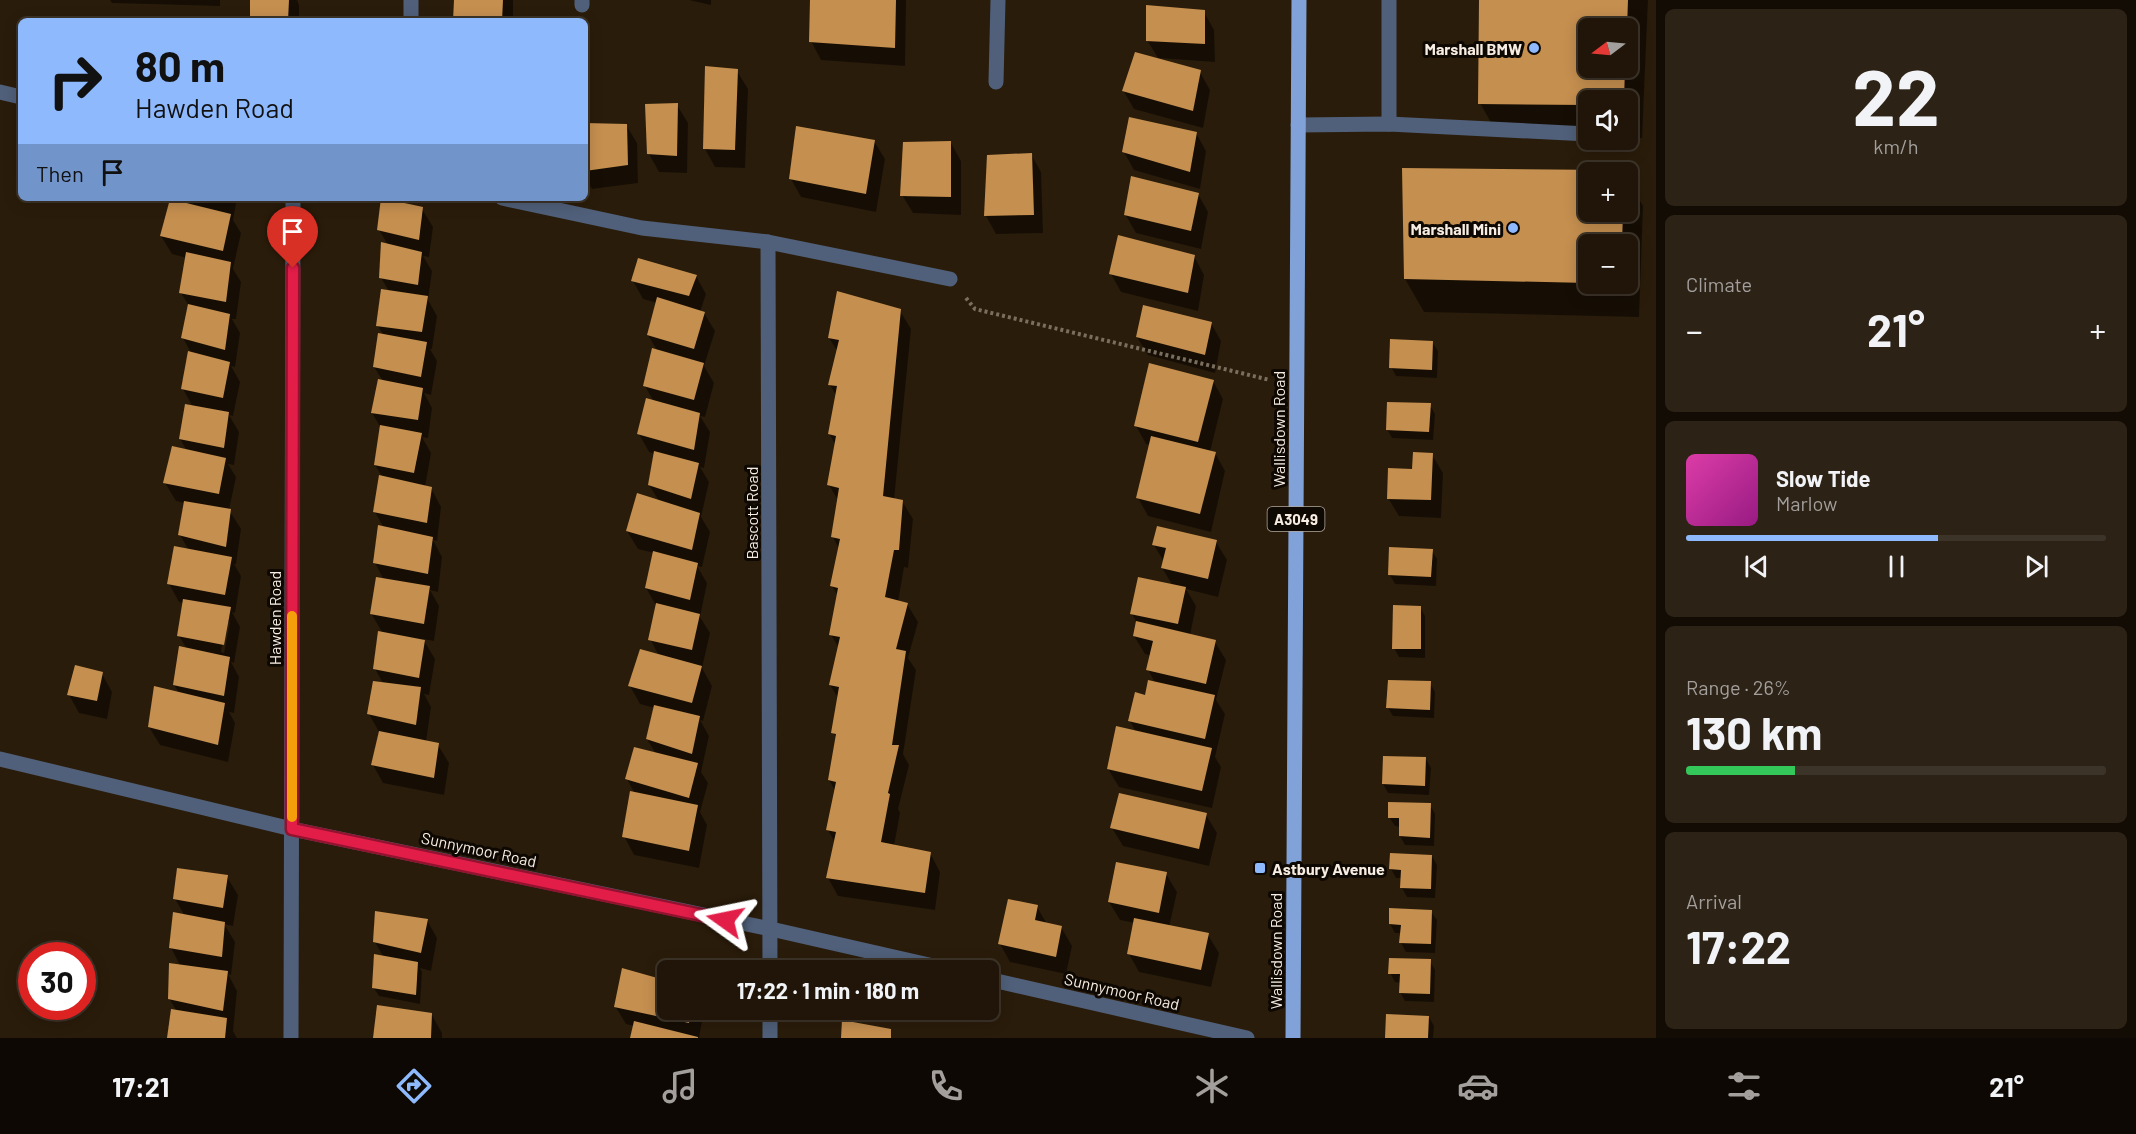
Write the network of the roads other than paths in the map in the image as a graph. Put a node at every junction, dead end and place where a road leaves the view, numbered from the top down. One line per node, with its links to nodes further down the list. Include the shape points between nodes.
1 (411, 0): 5 (street)
2 (998, 0): 6 (street)
3 (1299, 0): 10 (main road, Wallisdown Road / A3049)
4 (1389, 0): 9 (street)
5 (411, 18)
6 (996, 82)
7 (0, 92): 8 (street)
8 (18, 96)
9 (1389, 124): 10 (street); 11 (street)
10 (1298, 125): 26 (main road, Wallisdown Road / A3049)
11 (1578, 133)
12 (294, 201): 17 (street, Hawden Road)
13 (516, 201): 14 (street, via 642,228)
14 (768, 242): 15 (street); 18 (street, Bascott Road)
15 (950, 279)
16 (0, 759): 17 (street, Sunnymoor Road)
17 (292, 829): 18 (street, Sunnymoor Road); 23 (street, Hawden Road)
18 (771, 929): 19 (street, Bascott Road); 20 (street, Sunnymoor Road)
19 (770, 960)
20 (907, 960)
21 (999, 982): 25 (street, Sunnymoor Road)
22 (770, 1020): 24 (street)
23 (291, 1038)
24 (770, 1038)
25 (1247, 1038)
26 (1293, 1038)

